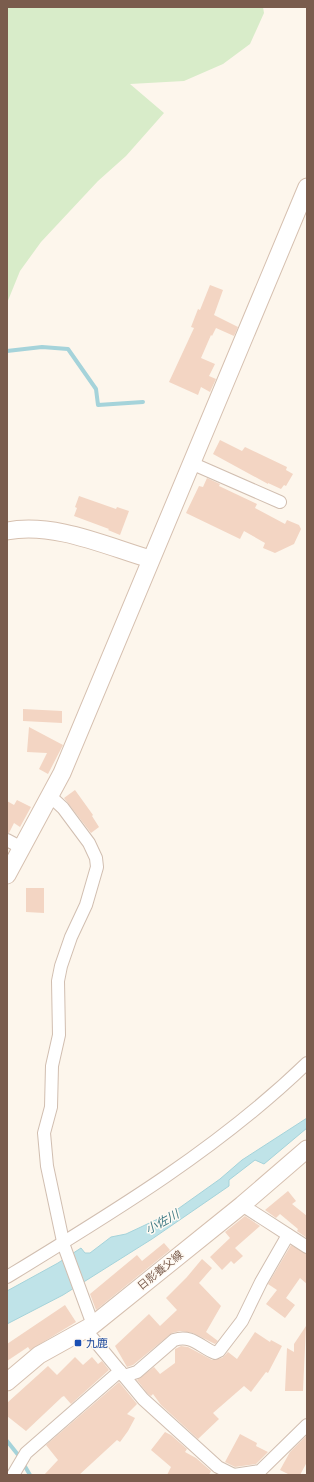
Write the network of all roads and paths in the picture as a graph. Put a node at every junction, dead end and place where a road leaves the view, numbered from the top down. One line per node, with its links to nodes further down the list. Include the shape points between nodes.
1 (307, 187): 2 (street)
2 (191, 463): 3 (street); 5 (street)
3 (280, 502)
4 (7, 531): 5 (street, via 29,530 69,534)
5 (150, 559): 6 (street, via 65,766)
6 (50, 796): 8 (street); 14 (street, via 63,808 89,843 97,867 86,905 70,937 58,981 58,1035 52,1066 51,1107 44,1133 47,1166)
7 (7, 840): 8 (street)
8 (22, 848): 9 (street)
9 (7, 876)
10 (307, 1063): 14 (street, via 231,1131)
11 (307, 1149): 12 (street, 日影養父線)
12 (242, 1205): 13 (street); 17 (street, 日影養父線)
13 (288, 1235): 15 (street); 18 (street, via 242,1321 219,1351 215,1353 194,1340 181,1338 174,1340 137,1372)
14 (64, 1244): 16 (street); 17 (street)
15 (307, 1247)
16 (7, 1277)
17 (89, 1327): 18 (street); 19 (street, 日影養父線, via 39,1355)
18 (122, 1374): 21 (street, via 26,1452); 22 (street, via 144,1399 213,1462 225,1472)
19 (7, 1382)
20 (307, 1424): 22 (street, via 260,1471)
21 (13, 1475)
22 (234, 1475)

